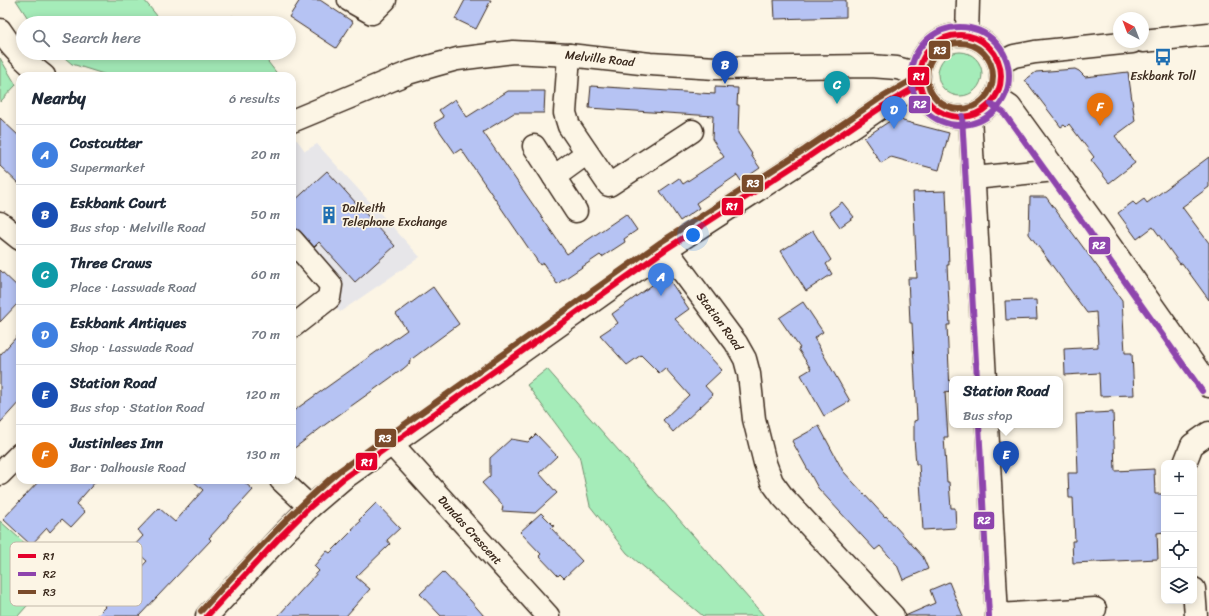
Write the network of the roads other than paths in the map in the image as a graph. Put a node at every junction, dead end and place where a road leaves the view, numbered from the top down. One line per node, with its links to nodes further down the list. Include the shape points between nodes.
1 (349, 0): 2 (main road, via 372,13)
2 (385, 0)
3 (968, 0): 6 (main road)
4 (0, 30): 9 (main road)
5 (1209, 34): 7 (main road)
6 (966, 35): 12 (main road, via 983,40 996,54); 14 (main road, via 955,35 933,45 926,54)
7 (1149, 40)
8 (1113, 44): 12 (main road, via 1036,52 1014,56)
9 (16, 51)
10 (569, 55): 14 (main road, Melville Road, via 716,68 871,66 897,68); 17 (main road, Melville Road, via 513,52 456,59 408,74); 20 (main road, via 565,113 569,126)
11 (25, 60): 13 (main road)
12 (1000, 63): 15 (main road, via 1001,80)
13 (39, 72)
14 (919, 80): 16 (main road, via 922,94 940,112 948,116); 28 (main road, via 808,157)
15 (995, 97): 16 (main road, via 979,113); 21 (main road, via 1010,107)
16 (970, 116): 23 (main road)
17 (296, 120)
18 (692, 131): 20 (main road, via 609,186)
19 (534, 146): 22 (main road)
20 (587, 153): 22 (main road)
21 (1055, 170): 23 (main road); 31 (main road)
22 (554, 177): 24 (main road)
23 (974, 178): 30 (main road)
24 (576, 211)
25 (0, 223): 26 (main road)
26 (16, 236)
27 (296, 245): 29 (main road, via 331,285 329,298)
28 (666, 249): 34 (main road); 45 (main road, Station Road, via 736,343 745,359 756,432 772,482)
29 (296, 324)
30 (984, 376)
31 (1209, 386)
32 (987, 428): 42 (main road)
33 (1209, 432): 36 (main road, via 1192,445)
34 (392, 443): 39 (main road); 44 (main road, Dundas Crescent)
35 (16, 458): 37 (main road)
36 (1186, 460)
37 (0, 474)
38 (286, 484): 39 (main road)
39 (310, 507): 43 (main road)
40 (1195, 604): 46 (main road)
41 (1095, 609): 42 (main road)
42 (997, 615)
43 (207, 616)
44 (548, 616)
45 (893, 616)
46 (1196, 616)

